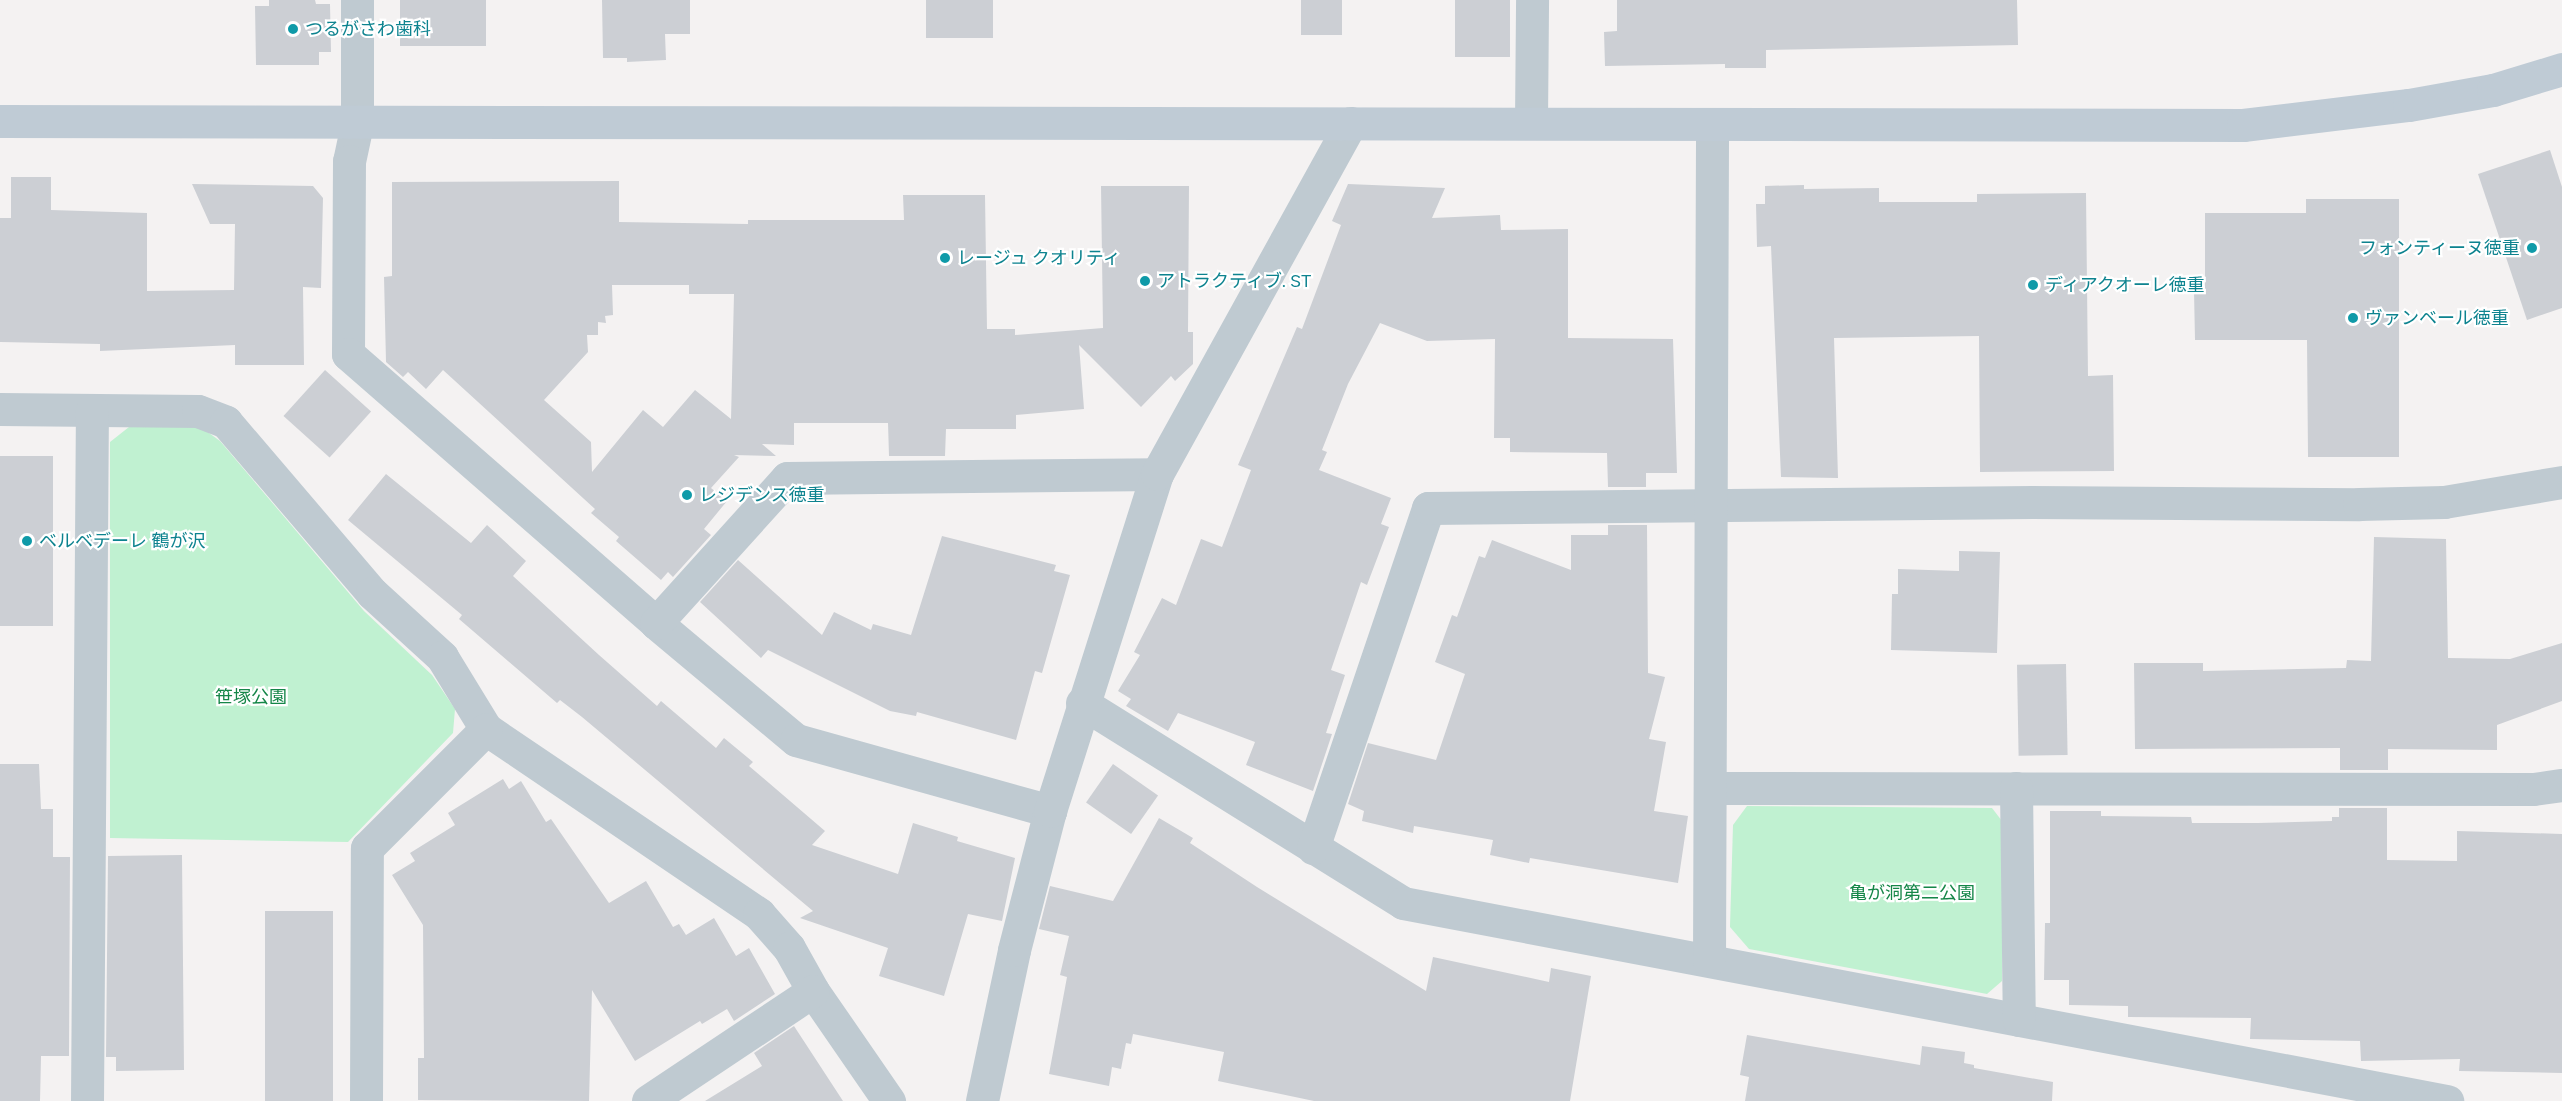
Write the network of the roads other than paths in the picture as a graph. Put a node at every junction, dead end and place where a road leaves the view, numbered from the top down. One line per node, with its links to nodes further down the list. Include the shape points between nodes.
1 (357, 0): 7 (street)
2 (1532, 0): 5 (street)
3 (2562, 69): 8 (street, via 2493,90 2409,105 2243,125)
4 (0, 122): 7 (street)
5 (1531, 122): 6 (street); 8 (street)
6 (1351, 123): 7 (street); 11 (street)
7 (357, 124): 14 (street, via 349,161 348,354)
8 (1712, 126): 13 (street)
9 (0, 409): 10 (street)
10 (92, 410): 16 (street, via 198,411 226,422 372,593 442,657); 26 (street)
11 (1157, 474): 14 (street, via 788,478); 15 (street)
12 (2562, 482): 13 (street, via 2444,502)
13 (1709, 504): 18 (street); 21 (street, via 1428,508)
14 (656, 623): 20 (street, via 796,741)
15 (1082, 703): 20 (street); 21 (street)
16 (486, 729): 23 (street, via 759,914 789,948); 27 (street, via 368,848)
17 (2562, 785): 19 (street, via 2533,789)
18 (1712, 788): 19 (street); 22 (street)
19 (2016, 788): 24 (street)
20 (1050, 810): 25 (street, via 1014,950)
21 (1313, 848): 22 (street, via 1403,903 1617,946)
22 (1709, 960): 24 (street)
23 (813, 991): 28 (street); 29 (street)
24 (2019, 1020): 30 (street)
25 (990, 1099)
26 (87, 1101)
27 (366, 1101)
28 (648, 1101)
29 (889, 1101)
30 (2447, 1101)

